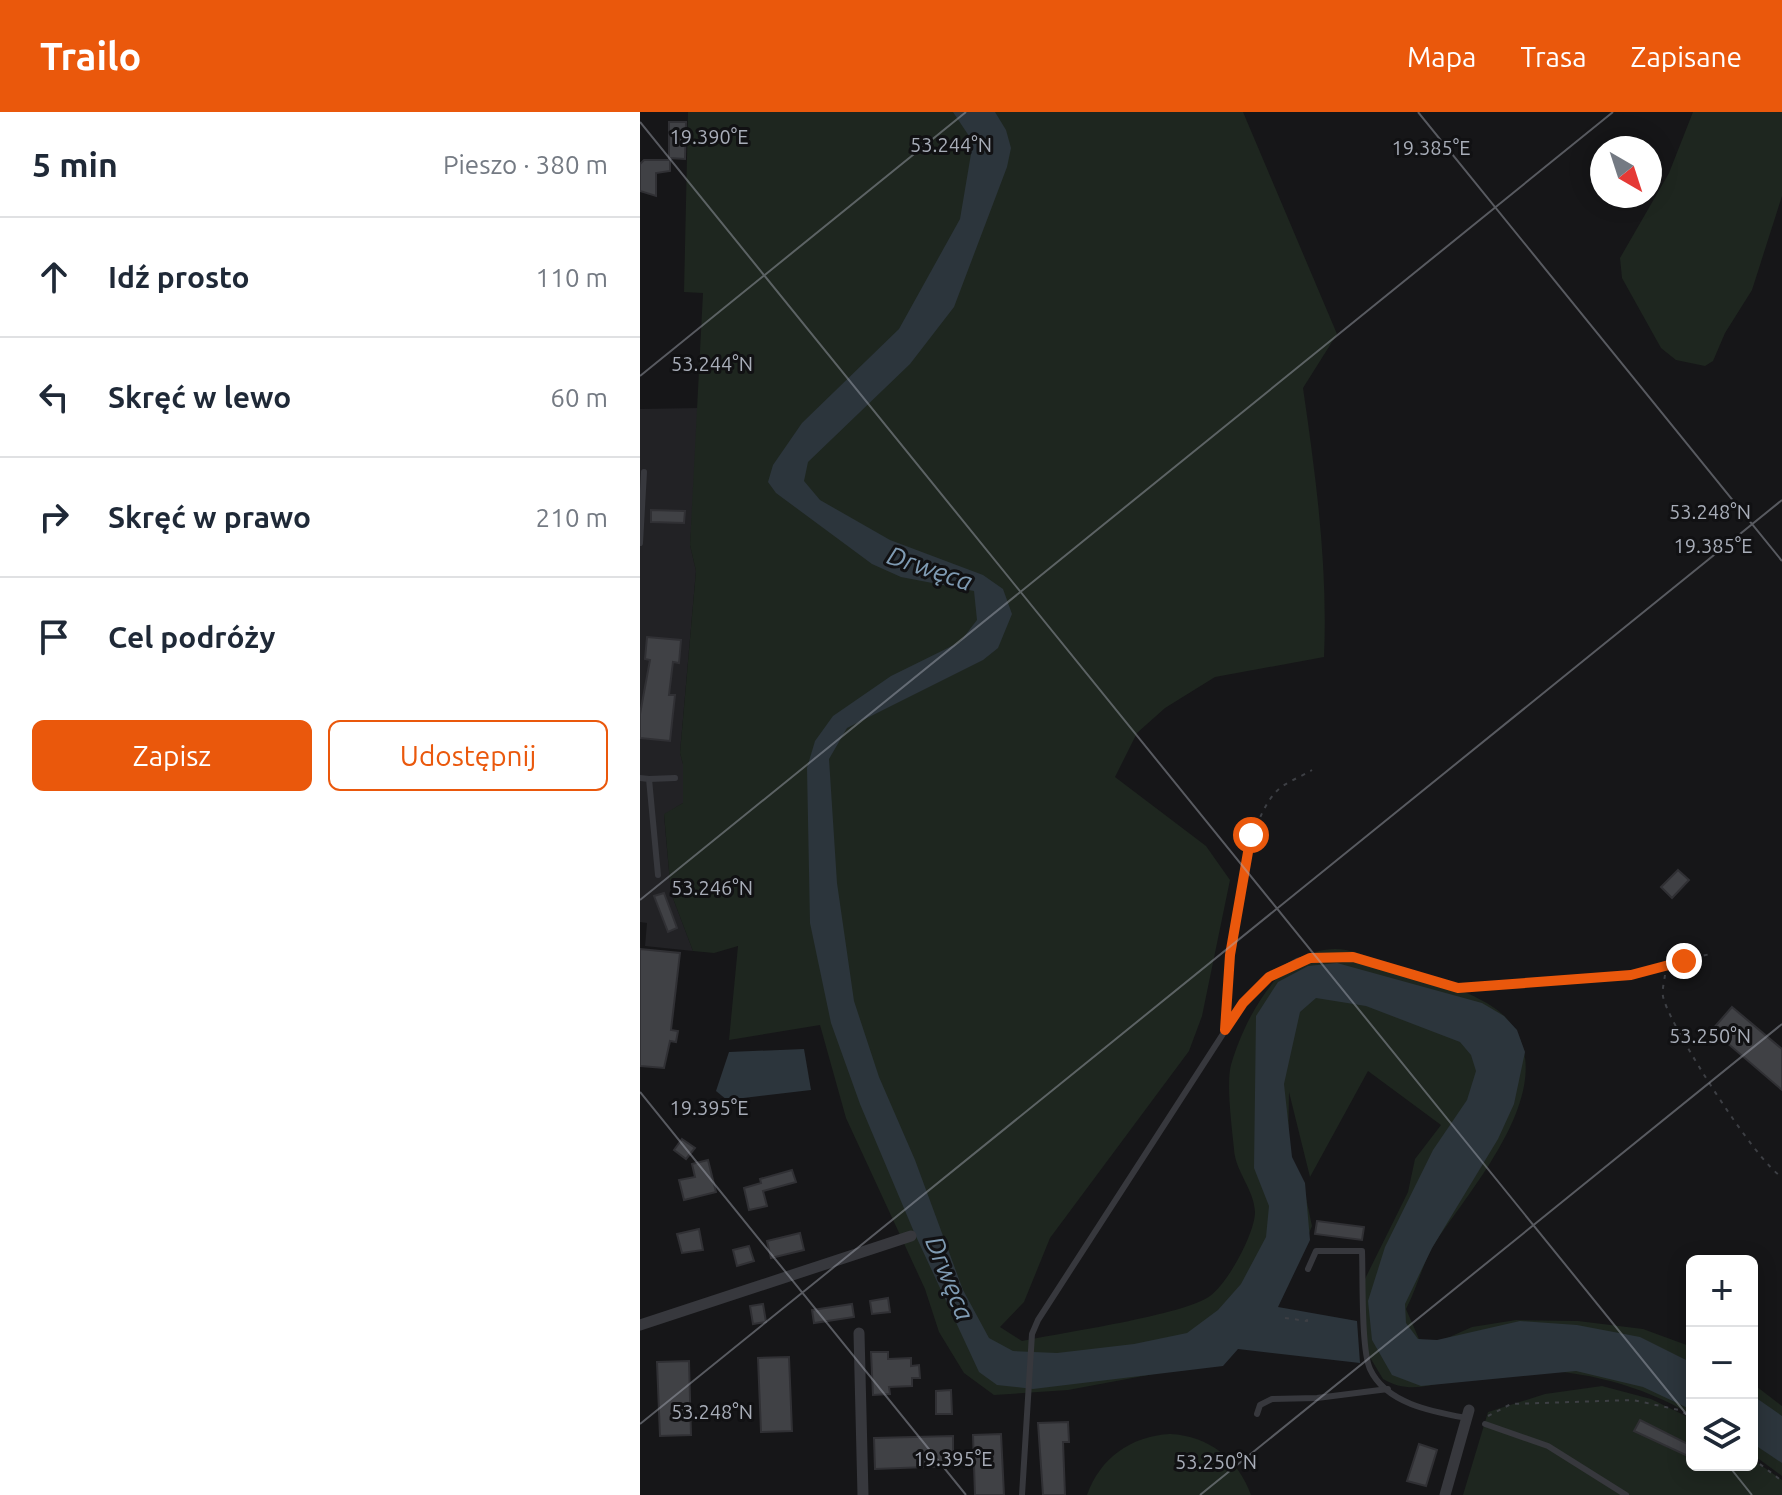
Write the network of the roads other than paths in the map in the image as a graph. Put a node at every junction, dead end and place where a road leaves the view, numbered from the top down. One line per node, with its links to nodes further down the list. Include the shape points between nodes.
1 (644, 472): 2 (lane)
2 (640, 543): 3 (lane)
3 (640, 550)
4 (640, 778): 6 (lane)
5 (675, 778): 6 (lane)
6 (649, 779): 7 (lane)
7 (658, 875)
8 (1684, 961): 18 (lane, via 1631,975 1458,988 1353,957 1310,958 1269,977 1225,1030 1078,1254 1032,1334)
9 (911, 1236): 11 (street)
10 (1308, 1269): 13 (lane, via 1316,1251 1362,1251 1370,1369)
11 (640, 1325)
12 (859, 1333): 17 (street)
13 (1388, 1389): 14 (lane, via 1272,1399 1260,1405); 15 (lane, via 1406,1403)
14 (1257, 1414)
15 (1468, 1414): 19 (street)
16 (1485, 1421): 20 (lane, via 1548,1446)
17 (863, 1495)
18 (1022, 1495)
19 (1445, 1495)
20 (1626, 1495)

